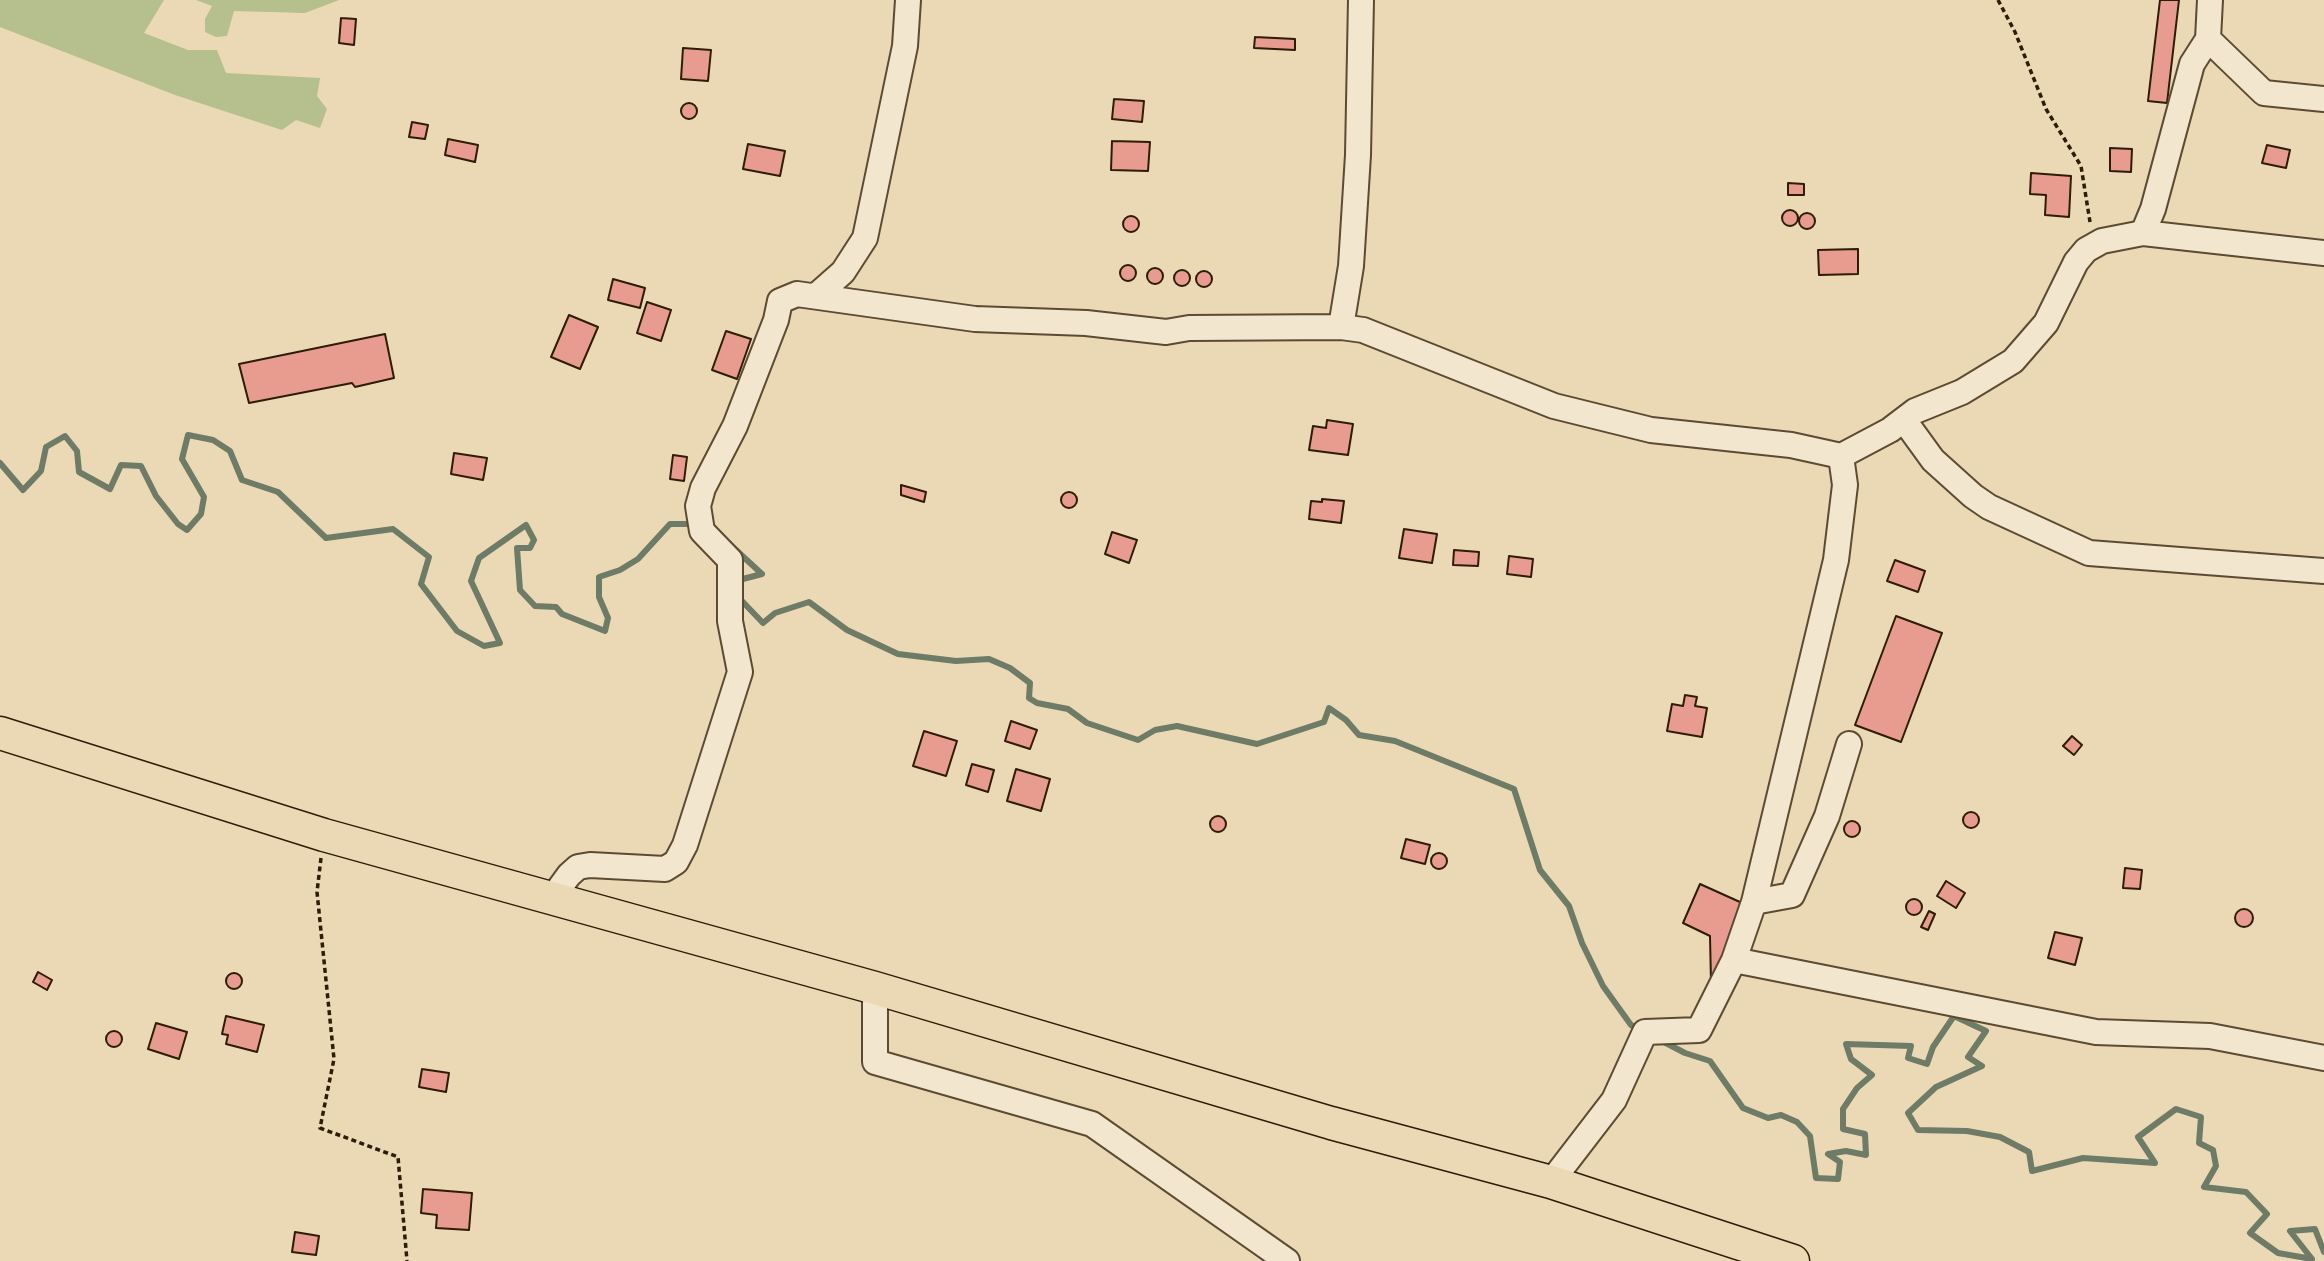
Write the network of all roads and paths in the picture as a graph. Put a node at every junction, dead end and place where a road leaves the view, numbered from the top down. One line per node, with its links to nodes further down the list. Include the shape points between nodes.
1 (908, 0): 10 (street, via 905,47 865,238 843,272)
2 (1361, 0): 11 (street, via 1358,155 1351,266)
3 (1998, 0): 8 (path, via 2046,109 2081,166)
4 (2210, 0): 5 (street)
5 (2208, 39): 6 (street, via 2263,93); 7 (street, via 2192,64)
6 (2324, 99)
7 (2143, 233): 8 (street); 9 (street)
8 (2093, 246): 12 (street, via 2076,262 2046,323 2013,361)
9 (2324, 253)
10 (817, 295): 11 (street, via 975,318 1166,332); 18 (street, via 797,294 780,301 735,426 698,506 702,531 730,560 730,621 740,672 685,845 676,862 665,869 578,867)
11 (1341, 327): 13 (street, via 1363,330 1554,406 1651,430 1791,445)
12 (1904, 420): 13 (street); 14 (street, via 1933,460 1973,496 2089,553)
13 (1841, 456): 19 (street, via 1845,485 1836,561)
14 (2324, 571)
15 (0, 733): 17 (main road)
16 (1849, 744): 19 (street, via 1827,816 1792,895)
17 (324, 835): 18 (main road); 24 (path, via 317,892 334,1059 320,1128 398,1157)
18 (553, 897): 21 (main road)
19 (1754, 902): 20 (street)
20 (1734, 960): 22 (street, via 2096,1032 2210,1036); 23 (street, via 1699,1030 1645,1032 1614,1100)
21 (875, 988): 23 (main road, via 1331,1123); 25 (street, via 875,1062 1092,1124)
22 (2324, 1058)
23 (1551, 1182): 26 (main road)
24 (407, 1261)
25 (1287, 1261)
26 (1793, 1261)

